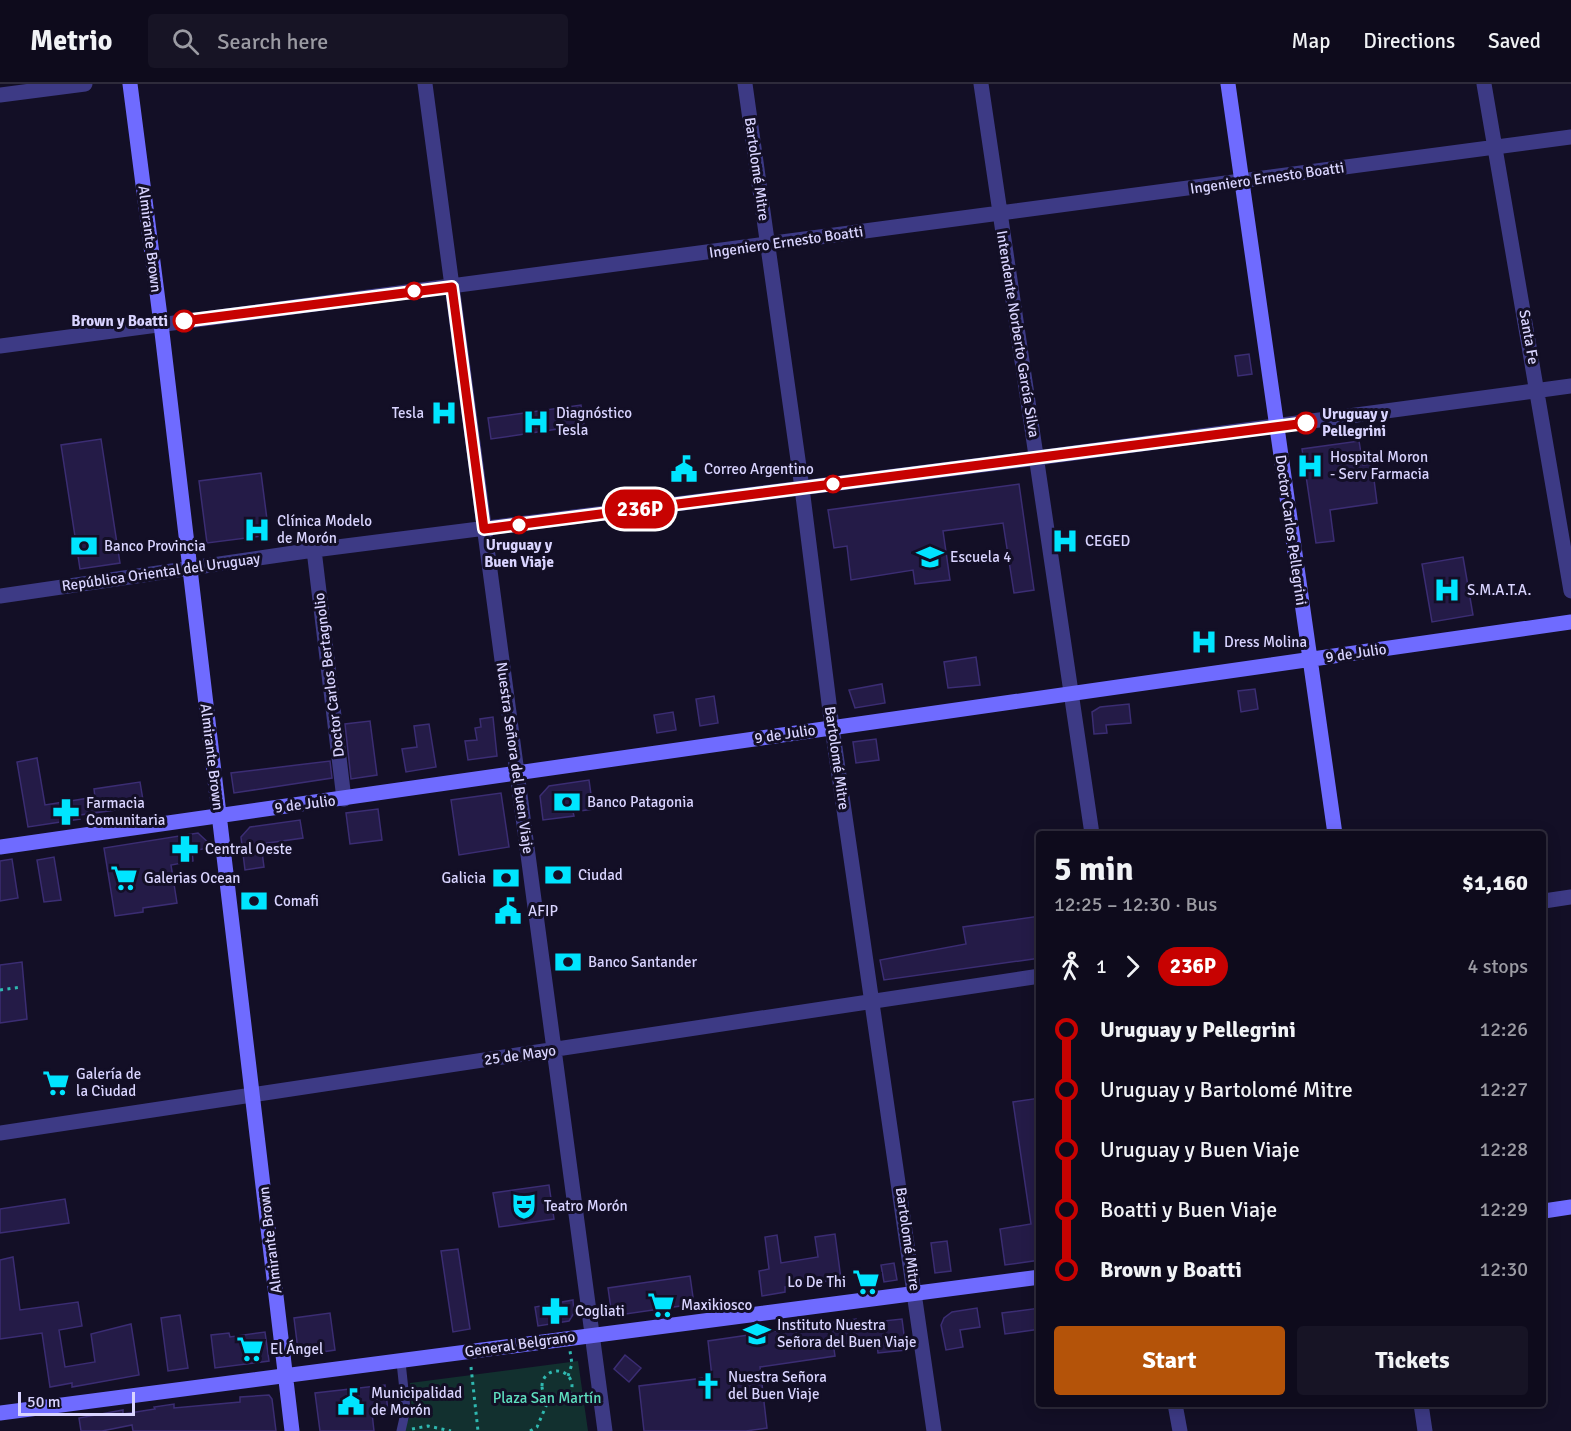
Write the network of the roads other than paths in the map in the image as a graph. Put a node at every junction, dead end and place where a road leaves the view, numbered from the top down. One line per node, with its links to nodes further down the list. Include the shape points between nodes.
1 (85, 84): 8 (street)
2 (130, 84): 15 (street, Almirante Brown)
3 (425, 84): 14 (street, Nuestra Señora del Buen Viaje)
4 (746, 84): 13 (street, Bartolomé Mitre)
5 (981, 84): 12 (street, Intendente Norberto García Silva)
6 (1228, 84): 11 (street, Doctor Carlos Pellegrini)
7 (1484, 84): 10 (street, Santa Fe)
8 (0, 95)
9 (1571, 137): 10 (street, Ingeniero Ernesto Boatti)
10 (1495, 148): 11 (street, Ingeniero Ernesto Boatti); 18 (street, Santa Fe)
11 (1242, 181): 12 (street, Ingeniero Ernesto Boatti); 19 (street, Doctor Carlos Pellegrini)
12 (1000, 214): 13 (street, Ingeniero Ernesto Boatti); 20 (street, Intendente Norberto García Silva)
13 (767, 245): 14 (street, Ingeniero Ernesto Boatti); 21 (street, Bartolomé Mitre)
14 (452, 287): 15 (street, Ingeniero Ernesto Boatti); 22 (street, Nuestra Señora del Buen Viaje)
15 (161, 324): 16 (street, Ingeniero Ernesto Boatti); 24 (street, Almirante Brown)
16 (0, 346)
17 (1571, 386): 18 (street, República Oriental del Uruguay)
18 (1538, 391): 19 (street, República Oriental del Uruguay); 25 (street, Santa Fe)
19 (1277, 427): 20 (street, República Oriental del Uruguay); 28 (street, Doctor Carlos Pellegrini)
20 (1037, 458): 21 (street, República Oriental del Uruguay); 29 (street, Intendente Norberto García Silva)
21 (802, 488): 22 (street, República Oriental del Uruguay); 30 (street, Bartolomé Mitre)
22 (484, 529): 23 (street, República Oriental del Uruguay); 31 (street, Nuestra Señora del Buen Viaje)
23 (314, 550): 24 (street, República Oriental del Uruguay); 32 (street, Doctor Carlos Bertagnolio)
24 (189, 568): 26 (street, República Oriental del Uruguay); 33 (street, Almirante Brown)
25 (1571, 591)
26 (0, 596)
27 (1571, 622): 28 (street, 9 de Julio)
28 (1310, 660): 29 (street, 9 de Julio); 35 (street, Doctor Carlos Pellegrini)
29 (1071, 692): 30 (street, 9 de Julio); 34 (street, Intendente Norberto García Silva)
30 (832, 727): 31 (street, 9 de Julio); 40 (street, Bartolomé Mitre)
31 (517, 774): 32 (street, 9 de Julio); 41 (street, Nuestra Señora del Buen Viaje)
32 (344, 799): 33 (street, 9 de Julio)
33 (220, 815): 36 (street, 9 de Julio); 42 (street, Almirante Brown)
34 (1092, 831)
35 (1335, 831)
36 (0, 847)
37 (1571, 897): 38 (street)
38 (1546, 901)
39 (1036, 977): 40 (street, 25 de Mayo)
40 (872, 1000): 41 (street, 25 de Mayo); 47 (street, Bartolomé Mitre)
41 (553, 1050): 42 (street, 25 de Mayo); 48 (street, Nuestra Señora del Buen Viaje)
42 (252, 1094): 43 (street, 25 de Mayo); 50 (street, Almirante Brown)
43 (0, 1133)
44 (1571, 1208): 45 (street)
45 (1546, 1211)
46 (1036, 1278): 47 (street, General Belgrano)
47 (916, 1293): 48 (street, General Belgrano); 57 (street, Bartolomé Mitre)
48 (592, 1334): 49 (street, General Belgrano); 56 (street, Nuestra Señora del Buen Viaje)
49 (401, 1362): 50 (street, General Belgrano); 55 (lane, via 406,1409)
50 (286, 1377): 53 (street, General Belgrano); 54 (street, Almirante Brown)
51 (1176, 1407): 58 (street)
52 (1421, 1407): 59 (street)
53 (0, 1413)
54 (292, 1431)
55 (401, 1431)
56 (605, 1431)
57 (934, 1431)
58 (1180, 1431)
59 (1425, 1431)

